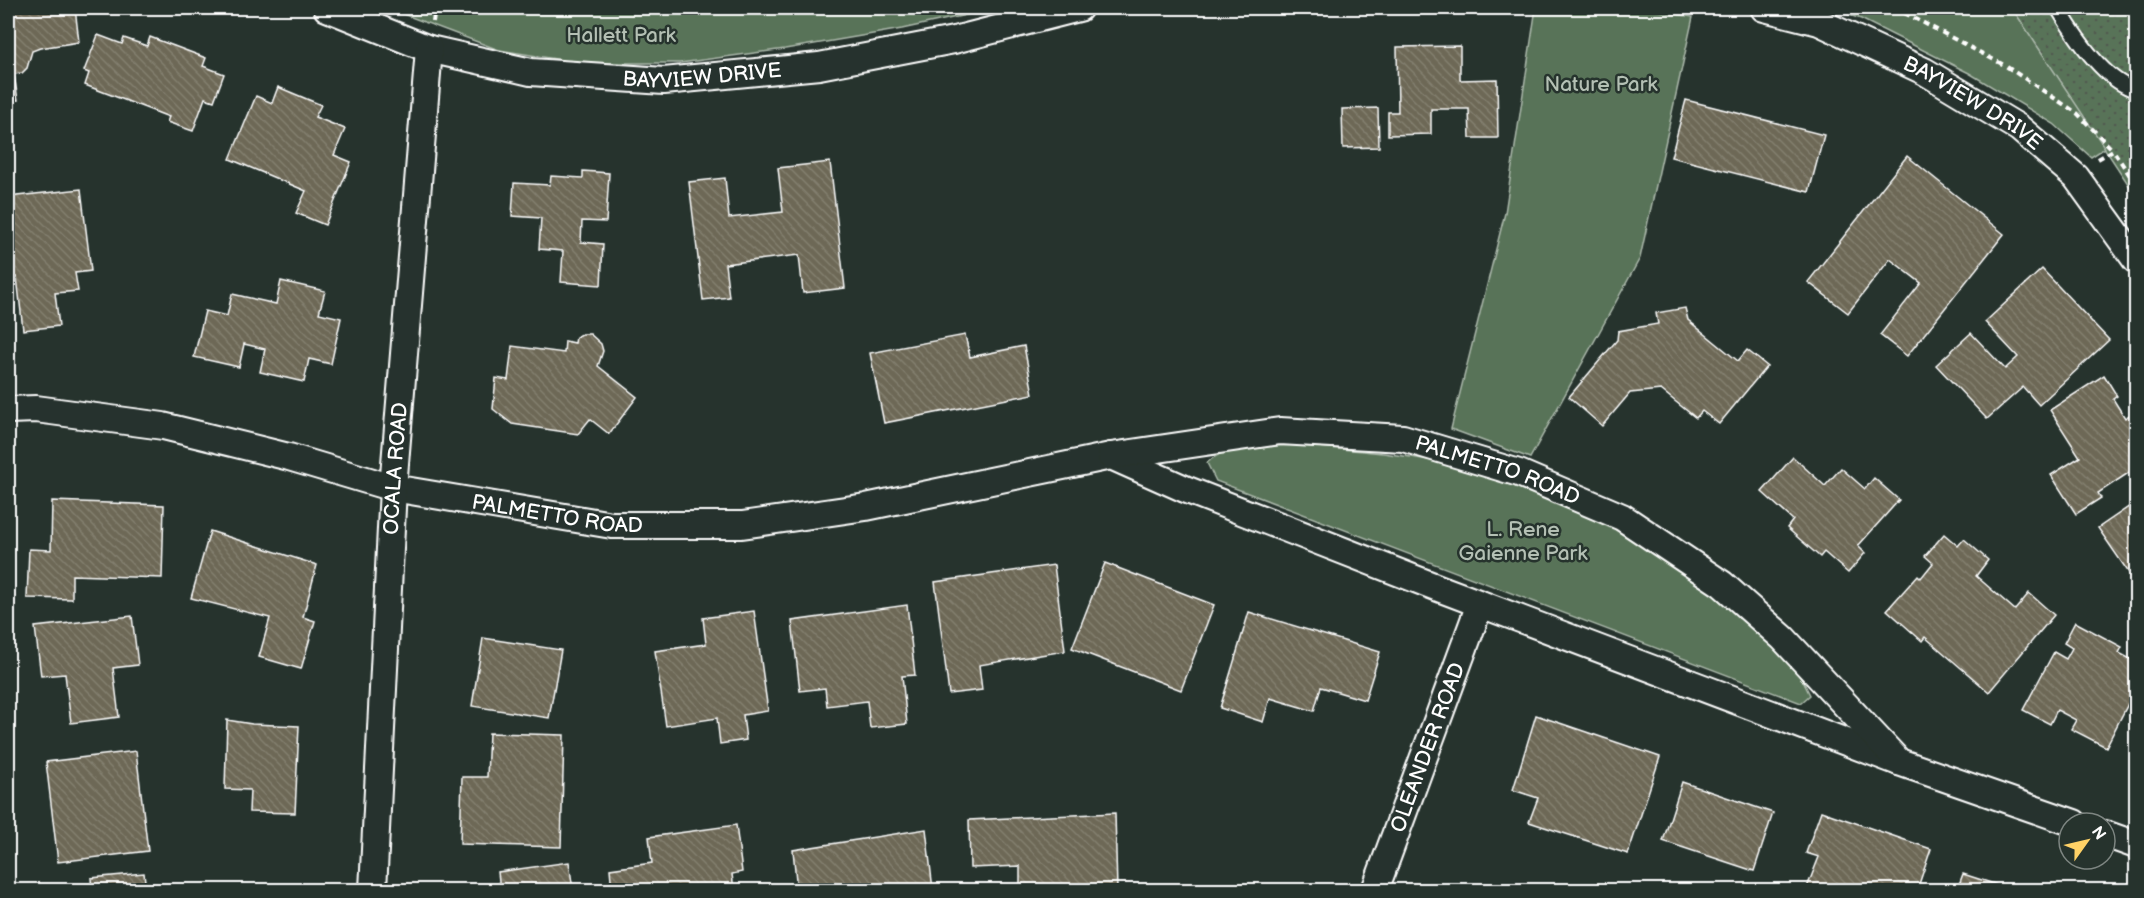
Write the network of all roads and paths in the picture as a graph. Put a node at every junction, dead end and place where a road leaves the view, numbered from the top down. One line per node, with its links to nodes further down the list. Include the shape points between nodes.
1 (327, 8): 6 (street, BAYVIEW DRIVE)
2 (1079, 8): 6 (street, BAYVIEW DRIVE, via 954,40 819,66 664,81 531,72)
3 (1764, 8): 9 (street, BAYVIEW DRIVE, via 1819,22 1924,71 2019,128)
4 (1895, 8): 8 (path, via 2004,65 2077,113)
5 (2058, 8): 7 (lane, via 2074,35 2111,76)
6 (429, 49): 14 (street, OCALA ROAD)
7 (2136, 90)
8 (2113, 150): 9 (path); 10 (path)
9 (2076, 177): 11 (street, BAYVIEW DRIVE)
10 (2136, 185)
11 (2136, 260)
12 (8, 410): 14 (street, PALMETTO ROAD, via 36,409 163,426)
13 (1111, 456): 14 (street, PALMETTO ROAD, via 866,507 742,525 612,525); 15 (street, PALMETTO ROAD); 16 (street, PALMETTO ROAD, via 1280,431 1403,438 1519,473 1622,517 1722,584 1783,638)
14 (393, 488): 20 (street, OCALA ROAD)
15 (1480, 604): 16 (street, PALMETTO ROAD); 21 (street, OLEANDER ROAD)
16 (1899, 762): 17 (street, PALMETTO ROAD)
17 (2057, 817)
18 (2117, 838): 19 (street)
19 (2136, 845)
20 (373, 891)
21 (1375, 891)

